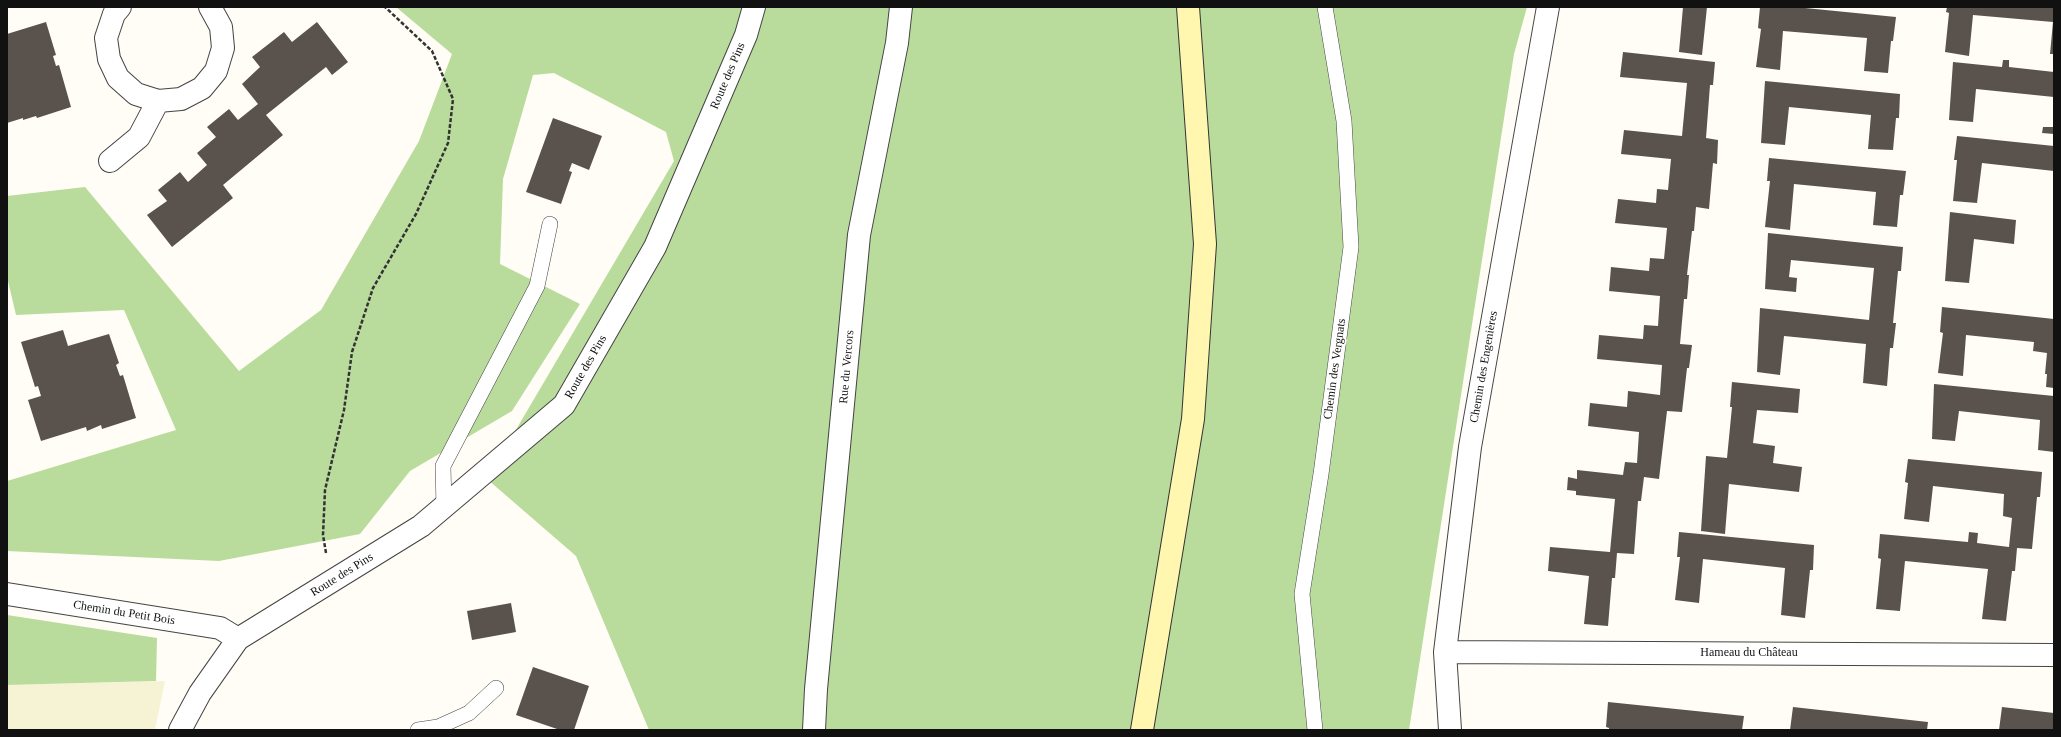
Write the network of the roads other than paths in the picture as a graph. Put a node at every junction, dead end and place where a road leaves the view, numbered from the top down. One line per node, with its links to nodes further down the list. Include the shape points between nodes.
1 (120, 7): 8 (street, via 114,14 106,38 109,59 118,78 136,94)
2 (210, 7): 8 (street, via 221,27 223,48 216,71 202,88 181,99)
3 (754, 7): 11 (street, Route des Pins, via 746,35 655,247 564,405)
4 (901, 7): 19 (street, Rue du Vercors, via 898,43 859,235)
5 (1188, 7): 20 (main road, via 1205,244 1193,419)
6 (1325, 7): 21 (lane, Chemin des Vergnats, via 1344,121 1351,247 1321,474 1302,594)
7 (1548, 7): 14 (street, Chemin des Engenières, via 1470,447)
8 (158, 101): 9 (street, via 139,137)
9 (110, 161)
10 (550, 224): 11 (lane, via 537,286 443,466)
11 (444, 507): 13 (street, Route des Pins, via 421,526)
12 (7, 594): 13 (street, Chemin du Petit Bois, via 220,628)
13 (238, 639): 17 (street, via 200,693)
14 (1445, 652): 15 (street, Hameau du Château); 22 (street, Chemin des Engenières)
15 (2054, 655)
16 (496, 688): 18 (lane, via 469,713 438,727)
17 (180, 730)
18 (418, 730)
19 (814, 730)
20 (1142, 730)
21 (1315, 730)
22 (1450, 730)

